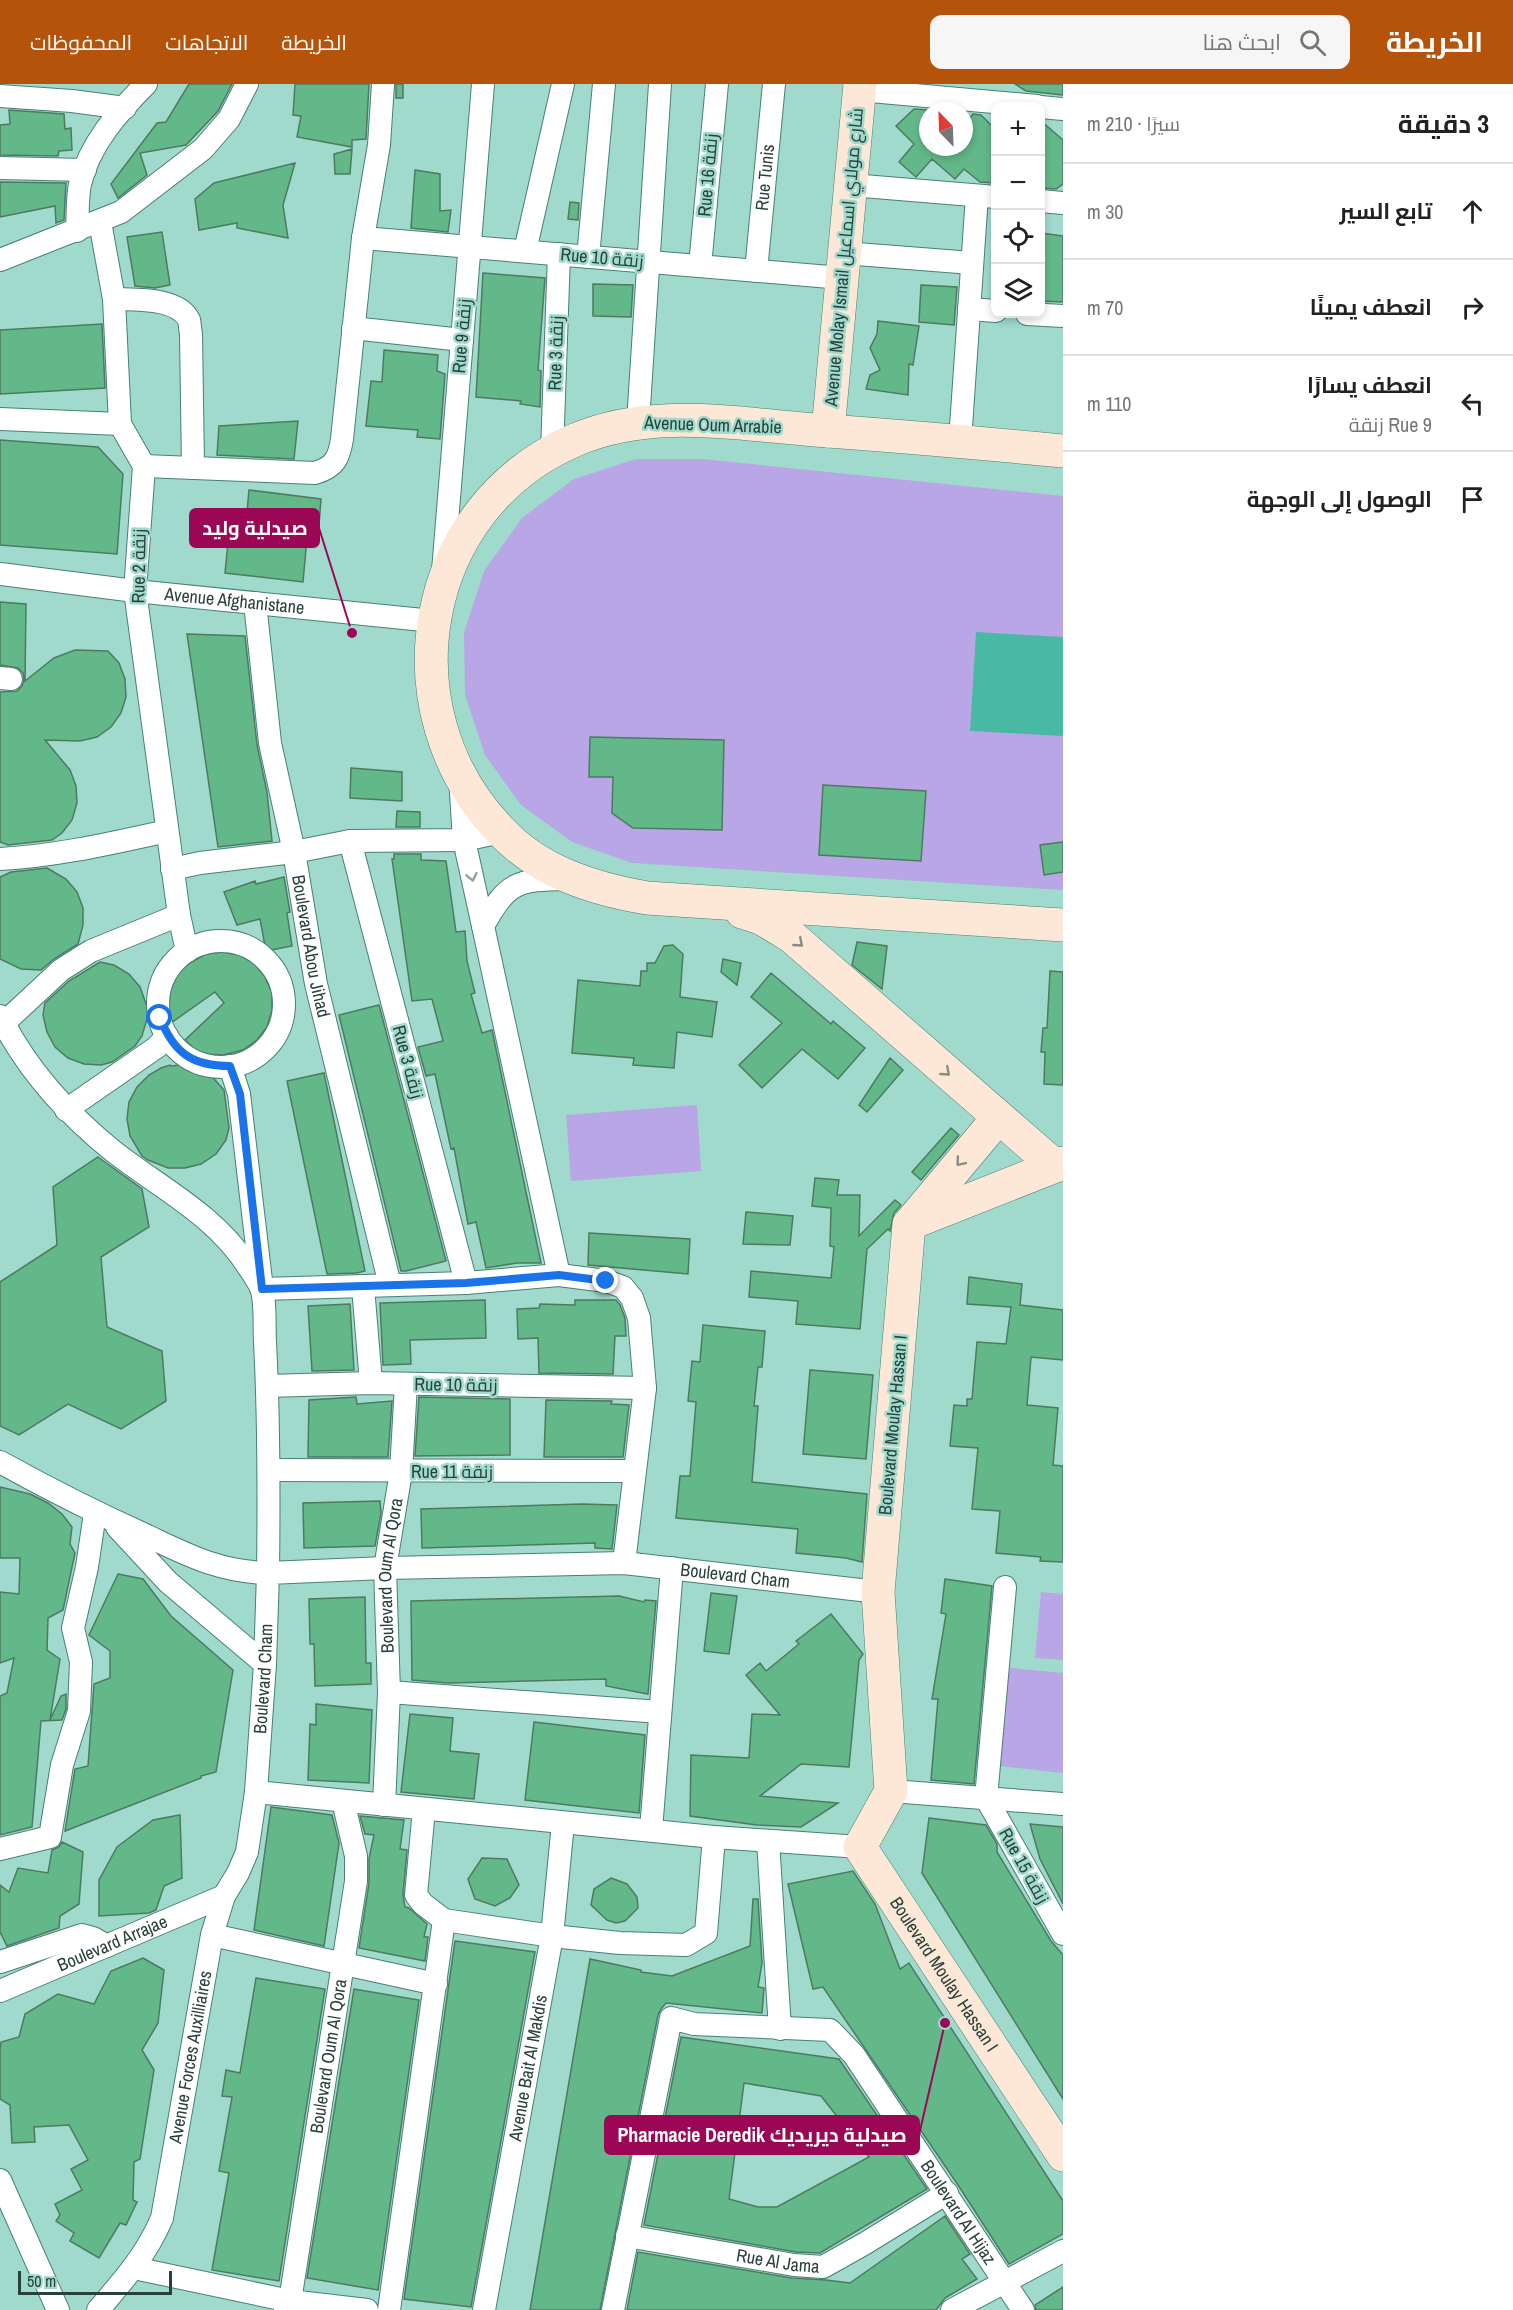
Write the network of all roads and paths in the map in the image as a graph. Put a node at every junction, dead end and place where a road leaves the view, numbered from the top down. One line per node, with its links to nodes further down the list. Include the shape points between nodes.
1 (146, 84): 13 (street)
2 (247, 84): 22 (street, via 229,119 203,149 121,212)
3 (382, 84): 24 (street, via 379,145)
4 (483, 84): 25 (street, Rue 9 زنقة)
5 (563, 84): 26 (street)
6 (604, 84): 28 (street)
7 (660, 84): 30 (street)
8 (717, 84): 33 (street, Rue 16 زنقة)
9 (774, 84): 34 (street, Rue Tunis)
10 (859, 87): 12 (street); 18 (street, Avenue Molay Ismail شارع مولاي اسماعيل)
11 (0, 96): 13 (street)
12 (994, 102)
13 (125, 108): 17 (street, via 107,128)
14 (1045, 108): 15 (street)
15 (1063, 109)
16 (0, 168): 17 (street)
17 (85, 170): 23 (street, via 80,184)
18 (851, 184): 19 (street); 32 (street, Avenue Molay Ismail شارع مولاي اسماعيل)
19 (986, 196): 31 (street)
20 (1045, 201): 21 (street)
21 (1063, 203)
22 (100, 222): 23 (street); 35 (street)
23 (77, 231): 29 (street)
24 (363, 238): 25 (street, Rue 10 زنقة); 40 (street)
25 (470, 245): 26 (street, Rue 10 زنقة); 41 (street, Rue 9 زنقة)
26 (525, 251): 27 (street, Rue 10 زنقة)
27 (559, 254): 28 (street, Rue 10 زنقة); 48 (street, Rue 3 زنقة)
28 (588, 257): 30 (street, Rue 10 زنقة)
29 (0, 260)
30 (648, 262): 33 (street, Rue 10 زنقة); 43 (street)
31 (972, 263): 32 (street, Rue 10 زنقة); 36 (street)
32 (843, 265): 34 (street, Rue 10 زنقة); 45 (street, Avenue Molay Ismail شارع مولاي اسماعيل)
33 (700, 266): 34 (street, Rue 10 زنقة)
34 (756, 271)
35 (114, 298): 44 (street); 50 (street, via 162,301 178,308 188,319)
36 (969, 309): 37 (street); 46 (street)
37 (991, 311)
38 (1045, 315): 39 (street)
39 (1063, 316)
40 (353, 328): 41 (street); 50 (street, via 336,463 315,473)
41 (462, 340): 52 (street, Rue 9 زنقة)
42 (0, 419): 44 (street)
43 (638, 422): 45 (street, Avenue Oum Arrabie, via 694,421); 48 (street, Avenue Oum Arrabie, via 575,440)
44 (120, 424): 49 (street)
45 (828, 431): 46 (street, Avenue Oum Arrabie)
46 (960, 441): 47 (street, Avenue Oum Arrabie)
47 (1063, 451)
48 (552, 452): 52 (street, Avenue Oum Arrabie, via 507,485 479,515 457,550)
49 (144, 466): 50 (street); 53 (street, Rue 2 زنقة)
50 (193, 468)
51 (0, 574): 53 (street, Avenue Afghanistane)
52 (441, 588): 55 (street, Avenue Oum Arrabie)
53 (135, 591): 54 (street, Avenue Afghanistane); 57 (street, Rue 2 زنقة)
54 (255, 603): 55 (street, Avenue Afghanistane); 61 (street, Boulevard Abou Jihad, via 270,743)
55 (433, 624): 56 (street, Avenue Oum Arrabie, via 430,667 434,705 444,742)
56 (460, 777): 58 (street, Avenue Oum Arrabie); 59 (street)
57 (167, 831): 62 (street, via 76,851); 63 (street, Rue 2 زنقة)
58 (501, 832): 59 (street); 64 (street, Avenue Oum Arrabie, via 538,861)
59 (464, 840): 60 (street); 68 (street, one-way to 68)
60 (350, 841): 61 (street); 80 (street, Rue 3 زنقة)
61 (294, 852): 63 (street); 70 (street, Boulevard Abou Jihad)
62 (0, 859)
63 (172, 869): 66 (street, Rue 2 زنقة)
64 (572, 879): 65 (street, Avenue Oum Arrabie, via 609,892); 68 (street, via 535,880 514,886 497,900)
65 (708, 903): 67 (street); 76 (street, one-way to 76, via 761,918 791,936)
66 (178, 915): 69 (street, Rue 2 زنقة); 72 (street, via 92,951 61,970)
67 (1063, 925)
68 (483, 926): 79 (street)
69 (187, 951): 71 (street, via 212,942 238,943 255,950 268,961); 73 (street, via 163,980 158,999)
70 (316, 984): 71 (street); 81 (street, Boulevard Abou Jihad)
71 (284, 993): 74 (street, via 284,1013 278,1032 266,1049)
72 (2, 1020): 75 (street, via 43,1085)
73 (167, 1036): 74 (street, via 194,1061); 75 (street, via 158,1047)
74 (230, 1066): 83 (street, via 240,1094)
75 (66, 1110): 83 (street, via 113,1151 218,1230 243,1258)
76 (998, 1118): 77 (street); 78 (street, one-way to 78)
77 (1059, 1165): 78 (street)
78 (909, 1224): 98 (street, Boulevard Moulay Hassan I)
79 (559, 1275): 80 (street); 87 (street, via 606,1281 622,1287 632,1298 639,1318)
80 (466, 1283): 81 (street)
81 (390, 1285): 82 (street)
82 (363, 1287): 83 (street); 84 (street)
83 (262, 1289): 86 (street)
84 (371, 1383): 85 (street, Rue 10 زنقة); 86 (street, Rue 10 زنقة)
85 (406, 1384): 87 (street, Rue 10 زنقة); 91 (street, Boulevard Oum Al Qora)
86 (267, 1386): 89 (street)
87 (645, 1388): 90 (street)
88 (0, 1462): 92 (street)
89 (269, 1470): 91 (street, Rue 11 زنقة); 96 (street)
90 (634, 1471): 91 (street, Rue 11 زنقة); 93 (street)
91 (401, 1472): 94 (street, Boulevard Oum Al Qora)
92 (102, 1516): 96 (street, via 205,1563 242,1573); 99 (street, via 168,1582); 114 (street, via 73,1628 81,1662 79,1711 62,1765 50,1837)
93 (624, 1563): 94 (street, Boulevard Cham); 95 (street, Boulevard Cham)
94 (385, 1568): 96 (street, Boulevard Cham); 100 (street, Boulevard Oum Al Qora)
95 (672, 1568): 98 (street, Boulevard Cham); 101 (street)
96 (268, 1573): 99 (street, Boulevard Cham)
97 (1005, 1587): 104 (street)
98 (878, 1592): 102 (street, Boulevard Moulay Hassan I)
99 (266, 1664): 103 (street, Boulevard Cham)
100 (389, 1692): 101 (street); 107 (street, Boulevard Oum Al Qora)
101 (660, 1712): 110 (street)
102 (891, 1791): 104 (street); 113 (street)
103 (256, 1792): 105 (street); 115 (street, Avenue Forces Auxilliaires, via 247,1852)
104 (986, 1798): 106 (street); 116 (street, Rue 15 زنقة)
105 (344, 1801): 107 (street); 123 (street, Boulevard Oum Al Qora, via 356,1881)
106 (1063, 1804)
107 (384, 1805): 108 (street)
108 (424, 1809): 109 (street); 117 (street, via 416,1895)
109 (563, 1823): 110 (street); 120 (street, Avenue Bait Al Makdis)
110 (651, 1830): 111 (street)
111 (714, 1837): 112 (street); 120 (street, via 705,1933 686,1945)
112 (768, 1841): 113 (street); 126 (street)
113 (860, 1846): 127 (street, Boulevard Moulay Hassan I)
114 (0, 1849)
115 (224, 1896): 119 (street, Avenue Forces Auxilliaires); 121 (street, Boulevard Arrajae)
116 (1056, 1912): 118 (street, Rue 15 زنقة)
117 (444, 1920): 120 (street); 124 (street)
118 (1063, 1934)
119 (212, 1935): 123 (street); 132 (street, Avenue Forces Auxilliaires, via 162,2218)
120 (552, 1936): 139 (street, Avenue Bait Al Makdis)
121 (107, 1946): 122 (street, via 82,1935); 125 (street, Boulevard Arrajae)
122 (0, 1962)
123 (342, 1964): 124 (street); 134 (street, Boulevard Oum Al Qora)
124 (436, 1984): 138 (street)
125 (0, 1991)
126 (780, 2029): 129 (street, Boulevard Al Hijaz, via 830,2030 854,2055); 130 (street, Boulevard Al Hijaz, via 694,2024 671,2018)
127 (1063, 2155)
128 (0, 2180): 135 (street)
129 (946, 2193): 130 (street, Rue Al Jama, via 823,2267); 133 (street, Boulevard Al Hijaz)
130 (627, 2236): 140 (street)
131 (1063, 2251): 133 (street)
132 (134, 2268): 134 (street); 136 (street, Avenue Forces Auxilliaires)
133 (1002, 2281): 141 (street); 142 (street, Boulevard Al Hijaz)
134 (288, 2305): 137 (street)
135 (58, 2310)
136 (98, 2310)
137 (367, 2310)
138 (389, 2310)
139 (484, 2310)
140 (613, 2310)
141 (951, 2310)
142 (1023, 2310)

